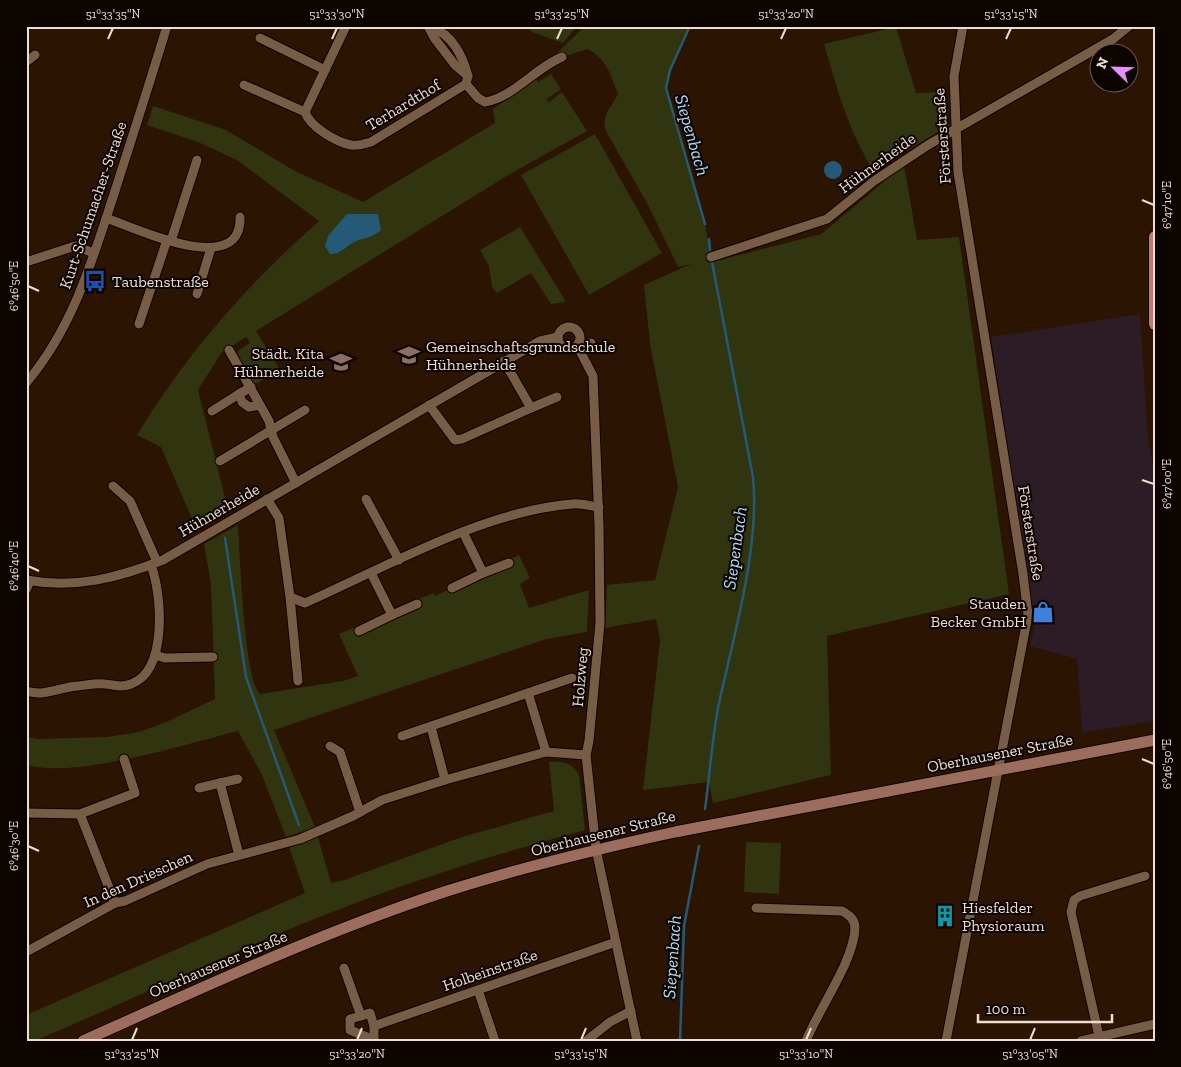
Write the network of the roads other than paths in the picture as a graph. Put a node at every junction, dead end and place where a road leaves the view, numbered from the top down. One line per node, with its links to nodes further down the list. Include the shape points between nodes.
1 (167, 26): 17 (street, Kurt-Schumacher-Straße)
2 (346, 26): 10 (street)
3 (963, 26): 14 (street, Försterstraße, via 954,76)
4 (1128, 26): 14 (street, Hühnerheide, via 1113,39)
5 (430, 27): 11 (street, Terhardthof, via 435,39)
6 (260, 38): 10 (street)
7 (35, 55): 9 (street)
8 (562, 57): 11 (street, Terhardthof, via 549,62 499,98 485,102 478,98)
9 (26, 62)
10 (325, 70): 13 (street)
11 (467, 80): 13 (street, Terhardthof, via 371,142 361,145 343,142 313,125)
12 (244, 85): 13 (street, Terhardthof)
13 (305, 112)
14 (954, 130): 22 (street, Hühnerheide, via 896,166 827,219); 74 (street, Försterstraße, via 1028,615)
15 (197, 160): 19 (street)
16 (240, 217): 20 (street, via 235,237)
17 (106, 218): 19 (street); 21 (street, Kurt-Schumacher-Straße)
18 (1155, 236): 26 (main road)
19 (169, 240): 20 (street, via 199,249); 25 (street)
20 (211, 248): 24 (street)
21 (94, 253): 23 (street, via 75,246); 32 (street, Kurt-Schumacher-Straße, via 63,332)
22 (711, 258)
23 (26, 262)
24 (197, 294)
25 (139, 324)
26 (1155, 324)
27 (558, 337): 29 (street, via 563,348); 29 (street, Hühnerheide, via 562,329 570,327 580,335); 31 (street, Hühnerheide, via 540,341)
28 (591, 342): 29 (street)
29 (577, 345): 47 (street, Holzweg, via 589,359 593,376)
30 (229, 350): 33 (street)
31 (504, 362): 37 (street, Hühnerheide); 38 (street)
32 (26, 383)
33 (251, 387): 34 (street); 36 (street)
34 (239, 394): 36 (street, via 244,405); 40 (street)
35 (557, 397): 38 (street)
36 (260, 405): 41 (street)
37 (429, 405): 38 (street, via 454,440); 43 (street, Hühnerheide)
38 (531, 408)
39 (305, 410): 41 (street)
40 (212, 411)
41 (271, 430): 42 (street); 43 (street)
42 (220, 461)
43 (296, 482): 45 (street, Hühnerheide)
44 (113, 486): 51 (street, via 130,501)
45 (267, 499): 51 (street, Hühnerheide); 57 (street, via 279,518)
46 (366, 499): 49 (street)
47 (599, 508): 48 (street, via 574,503 504,517); 72 (street, Holzweg, via 600,622)
48 (463, 532): 49 (street); 53 (street)
49 (399, 560): 52 (street)
50 (509, 563): 53 (street)
51 (154, 564): 54 (street, Hühnerheide, via 113,578 82,583); 61 (street, via 160,608)
52 (371, 573): 57 (street, via 305,603); 59 (street)
53 (483, 573): 55 (street)
54 (28, 581): 56 (street)
55 (452, 588)
56 (26, 590)
57 (290, 597): 64 (street)
58 (417, 604): 59 (street)
59 (392, 615): 60 (street)
60 (359, 631)
61 (155, 655): 62 (street, via 165,658); 65 (street, via 142,679 133,684 61,687 40,694)
62 (214, 657)
63 (572, 678): 66 (street)
64 (298, 681)
65 (26, 691)
66 (528, 693): 67 (street); 71 (street)
67 (430, 727): 68 (street); 76 (street)
68 (402, 736)
69 (1155, 740): 74 (main road, Oberhausener Straße)
70 (330, 746): 79 (street, via 340,752)
71 (546, 752): 72 (street, In den Drieschen); 76 (street, In den Drieschen)
72 (586, 755): 82 (street, Holzweg)
73 (124, 759): 81 (street, via 134,793)
74 (998, 770): 82 (main road, Oberhausener Straße); 102 (street, Försterstraße)
75 (238, 779): 77 (street)
76 (445, 780): 79 (street, In den Drieschen, via 382,800)
77 (220, 783): 78 (street); 83 (street)
78 (199, 788)
79 (360, 812): 83 (street, In den Drieschen, via 313,833)
80 (26, 813): 81 (street)
81 (80, 814): 85 (street)
82 (596, 849): 87 (street, Holzweg); 97 (main road, Oberhausener Straße, via 444,892 237,972)
83 (239, 855): 85 (street, In den Drieschen, via 207,864 125,902)
84 (1145, 876): 95 (street, via 1080,896 1072,905)
85 (115, 903): 88 (street, In den Drieschen)
86 (756, 908): 101 (street, via 842,911 853,919 854,934 846,962)
87 (616, 942): 90 (street, Holbeinstraße); 91 (street, Holzweg)
88 (26, 952)
89 (344, 968): 92 (street)
90 (478, 990): 94 (street, Holbeinstraße); 98 (street)
91 (631, 1011): 99 (street); 100 (street, Holzweg)
92 (361, 1016): 94 (street, via 370,1014); 96 (street, via 350,1019 350,1030)
93 (1155, 1024): 95 (street)
94 (374, 1026): 96 (street)
95 (1098, 1036): 103 (street)
96 (374, 1040)
97 (83, 1041)
98 (495, 1041)
99 (586, 1041)
100 (637, 1041)
101 (806, 1041)
102 (946, 1041)
103 (1081, 1041)

